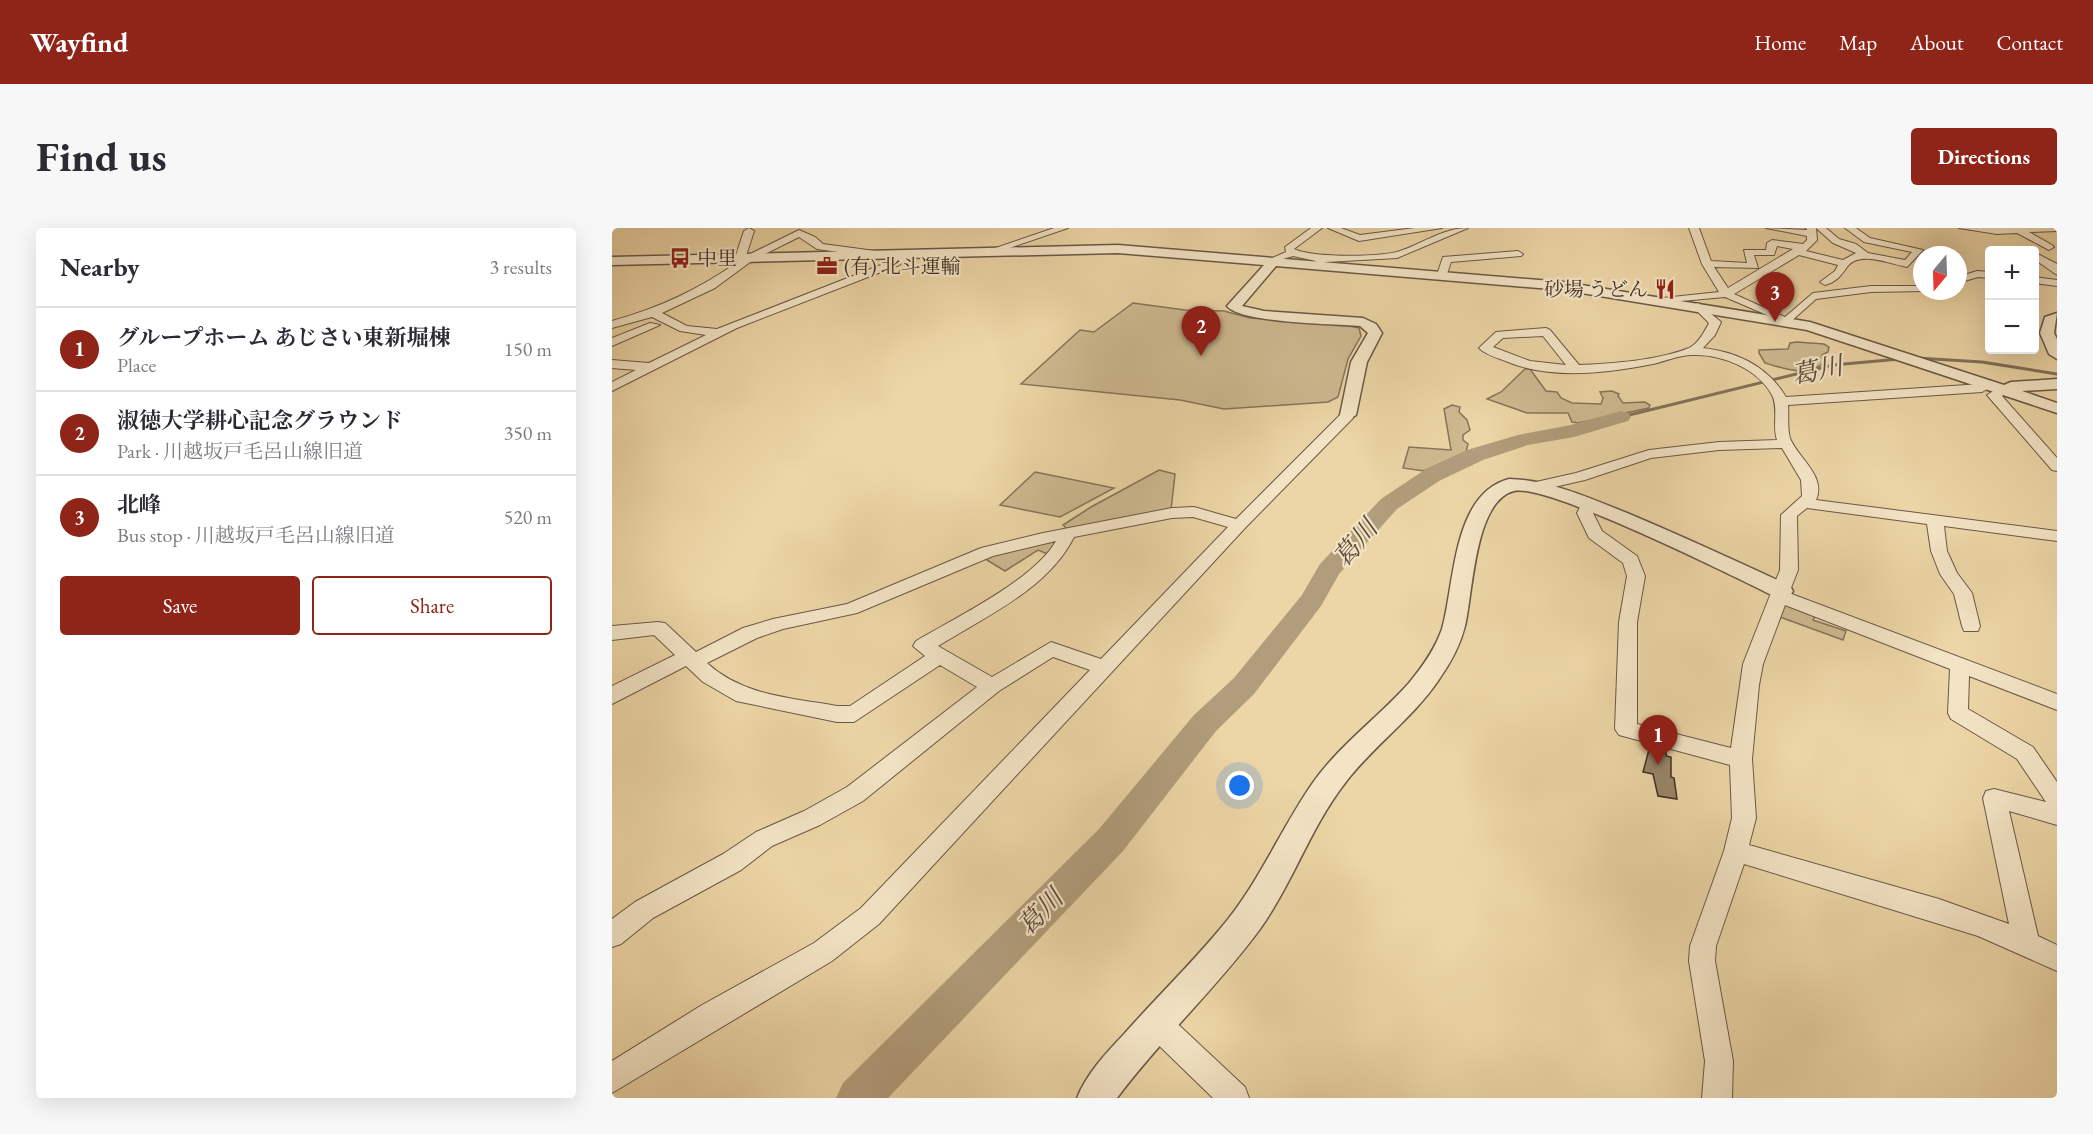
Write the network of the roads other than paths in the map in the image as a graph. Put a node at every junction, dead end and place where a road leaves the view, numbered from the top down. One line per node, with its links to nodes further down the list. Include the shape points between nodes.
1 (1063, 228): 18 (street)
2 (1317, 228): 20 (street, via 1288,249)
3 (1333, 228): 15 (street)
4 (1437, 228): 14 (street)
5 (1463, 228): 21 (street)
6 (1694, 228): 32 (street)
7 (1771, 228): 11 (street)
8 (1850, 228): 24 (street, via 1867,240 1918,250 1907,264)
9 (1964, 228): 13 (street)
10 (2057, 228): 13 (street)
11 (1814, 230): 17 (street, via 1812,240); 24 (street, via 1857,248)
12 (749, 231): 26 (street)
13 (2020, 231): 16 (street)
14 (1386, 235): 15 (street); 21 (street)
15 (1359, 238): 25 (street, via 1364,247)
16 (2049, 247)
17 (1800, 249): 31 (street); 32 (street, via 1772,243 1771,253 1747,252 1754,266); 41 (street)
18 (992, 251): 19 (street); 29 (street, via 1142,249)
19 (910, 253): 22 (street); 49 (street, via 895,263)
20 (1293, 253): 29 (street); 30 (street)
21 (1404, 253): 25 (street)
22 (875, 254): 26 (street); 26 (street, via 823,248 799,233)
23 (1518, 254): 34 (street, via 1447,259)
24 (1863, 255): 31 (street)
25 (1352, 257): 30 (street)
26 (744, 258): 28 (street); 44 (street, via 719,282)
27 (2039, 258): 33 (street, via 2050,263)
28 (612, 261)
29 (1274, 261): 30 (street); 62 (street, via 1234,306 1237,309 1264,315 1363,322 1375,333 1359,362)
30 (1320, 261): 34 (street)
31 (1844, 263): 38 (street, via 1839,273)
32 (1707, 264): 41 (street)
33 (2057, 273)
34 (1442, 275): 42 (street, via 1563,286)
35 (1985, 275): 36 (street)
36 (1967, 277)
37 (2039, 281): 39 (street)
38 (1825, 282)
39 (2057, 283)
40 (1913, 290): 47 (street, via 1813,296)
41 (1726, 294): 42 (street); 47 (street)
42 (1663, 301): 43 (street)
43 (1698, 306): 47 (street); 51 (street, via 1715,322)
44 (648, 314): 46 (street); 48 (street)
45 (2057, 317): 52 (street, via 2050,320 2047,333)
46 (666, 320): 49 (street, via 684,329); 50 (street)
47 (1785, 320): 59 (street)
48 (612, 325)
49 (717, 333): 54 (street)
50 (612, 342)
51 (1694, 351): 55 (street, via 1653,360); 60 (street, via 1734,358 1756,370 1773,386)
52 (2057, 354)
53 (612, 364): 54 (street)
54 (650, 367): 57 (street)
55 (1574, 367): 55 (street, via 1536,366 1485,348 1500,335 1546,332)
56 (2057, 384): 59 (street)
57 (612, 387)
58 (1982, 388): 60 (street)
59 (2003, 389): 61 (street); 64 (street, via 1994,395)
60 (1781, 401): 63 (street, via 1783,439)
61 (2057, 408)
62 (1348, 415): 69 (street)
63 (1787, 444): 65 (street, via 1649,454 1580,477); 66 (street, via 1797,456 1810,486 1810,498)
64 (2057, 467)
65 (1532, 487): 67 (street); 89 (street, via 1511,484 1499,491 1484,510 1470,535 1454,625 1437,663 1336,774 1252,915)
66 (1805, 504): 68 (street); 72 (street, via 1789,515 1789,570)
67 (1588, 506): 72 (street, via 1658,533); 82 (street, via 1585,513 1595,534 1624,552 1636,576 1628,622 1626,729)
68 (1935, 520): 71 (street); 73 (street, via 1939,551 1963,593)
69 (1239, 525): 70 (street, via 1194,512 1172,513); 78 (street)
70 (1067, 535): 75 (street, via 1063,548 1028,580 923,646); 76 (street, via 987,552 851,609 780,623)
71 (2057, 536)
72 (1781, 594): 77 (street); 82 (street, via 1753,664)
73 (1971, 626)
74 (612, 633): 76 (street, via 658,628)
75 (938, 657): 76 (street, via 854,714 743,696 710,677); 79 (street)
76 (692, 658): 80 (street)
77 (1960, 665): 81 (street); 83 (street, via 1958,713 2025,753)
78 (1105, 668): 79 (street, via 1051,649); 90 (street, via 849,935)
79 (992, 686): 86 (street, via 855,794 764,839 732,862 644,910)
80 (612, 696)
81 (2057, 702)
82 (1742, 759): 85 (street, via 1744,818)
83 (2057, 800)
84 (2057, 815): 87 (street, via 1995,798)
85 (1736, 851): 87 (street, via 1986,924); 93 (street, via 1707,928 1701,960 1719,1062)
86 (612, 935)
87 (2026, 941): 88 (street)
88 (2057, 958)
89 (1156, 1023): 91 (street); 92 (street)
90 (612, 1078)
91 (1095, 1098)
92 (1234, 1098)
93 (1717, 1098)

